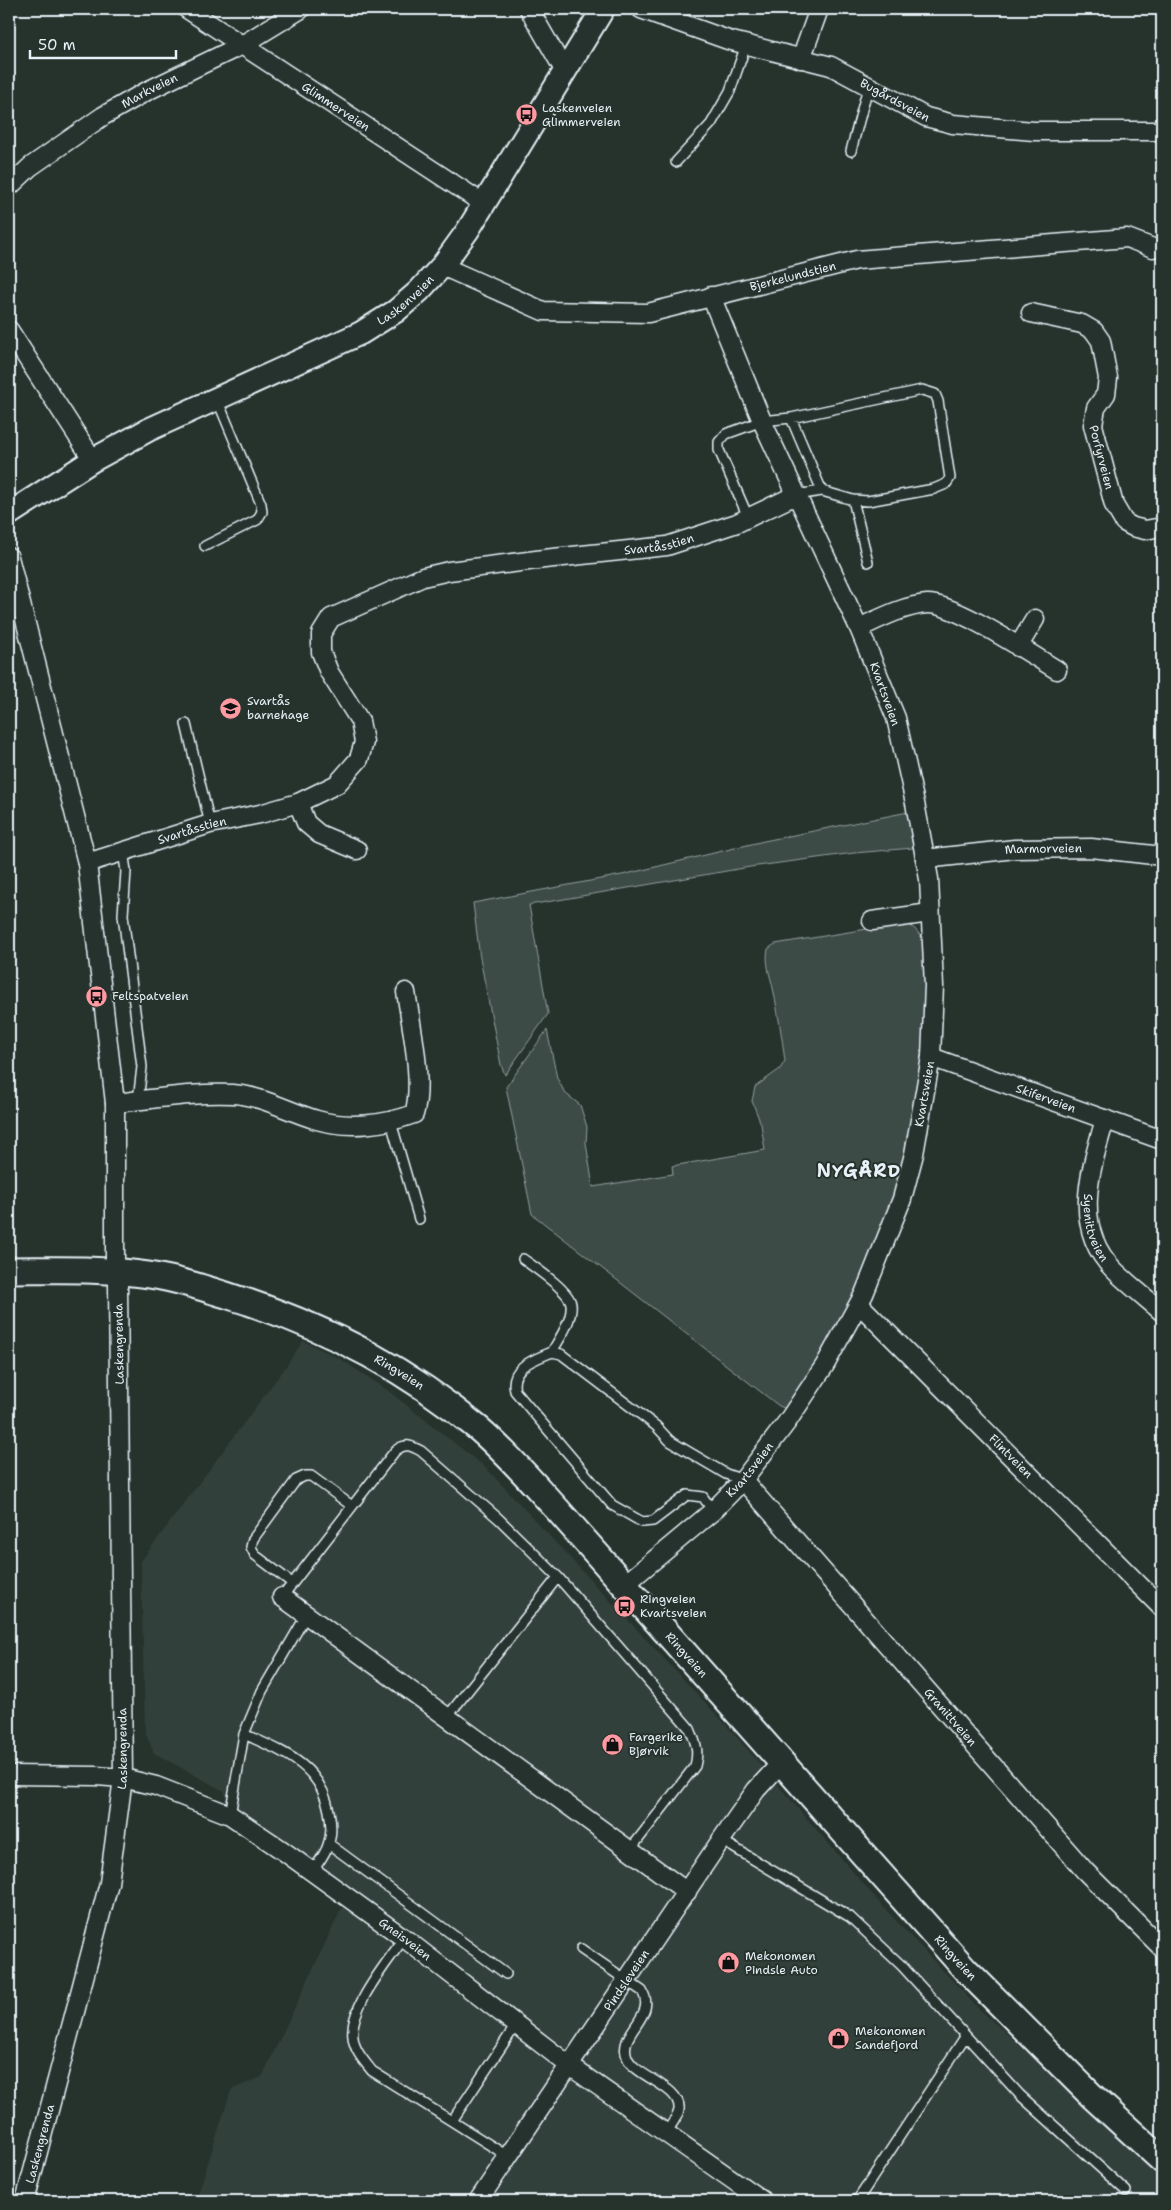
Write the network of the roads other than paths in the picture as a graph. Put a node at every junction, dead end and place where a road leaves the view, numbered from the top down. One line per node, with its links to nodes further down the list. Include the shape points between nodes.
1 (187, 9): 7 (street, Glimmerveien)
2 (301, 9): 7 (street, Markveien)
3 (529, 9): 10 (street)
4 (603, 9): 10 (street, Laskenveien)
5 (641, 9): 8 (street, Bugårdsveien)
6 (819, 9): 9 (street)
7 (242, 45): 15 (street, Markveien, via 103,116 30,167); 16 (street, Glimmerveien)
8 (746, 45): 9 (street, Bugårdsveien); 14 (lane, via 730,92 711,124)
9 (801, 59): 11 (street, Bugårdsveien, via 831,66)
10 (564, 70): 16 (street, Laskenveien)
11 (868, 86): 12 (street, Bugårdsveien, via 926,117 953,124 1034,131); 13 (lane)
12 (1162, 131)
13 (851, 151)
14 (676, 162)
15 (9, 187)
16 (484, 204): 18 (street, Laskenveien)
17 (1153, 248): 19 (street, Bjerkelundstien, via 1127,238 857,260)
18 (442, 266): 19 (street, Bjerkelundstien, via 543,312 648,313); 22 (street, Laskenveien, via 396,311 361,333)
19 (711, 296): 24 (street, Kvartsveien)
20 (1031, 312): 31 (street, Porfyrveien, via 1082,324 1094,331 1100,341 1108,378 1106,394 1096,408 1094,425 1114,505 1124,522 1133,527 1145,530)
21 (9, 330): 25 (street)
22 (217, 398): 25 (street, Laskenveien); 32 (lane, via 262,512 257,520)
23 (791, 418): 24 (lane, Svartåsstien); 26 (lane); 28 (lane, Svartåsstien, via 922,390 935,394 949,461 950,478 946,484 906,495)
24 (762, 421): 27 (street, Kvartsveien); 30 (lane, Svartåsstien, via 726,434 719,442)
25 (93, 460): 29 (street, Laskenveien)
26 (822, 491): 27 (lane, Svartåsstien); 28 (lane, Svartåsstien)
27 (796, 495): 30 (street, Svartåsstien); 36 (street, Kvartsveien)
28 (853, 500): 34 (lane)
29 (9, 514)
30 (748, 517): 40 (street, Svartåsstien, via 667,546 544,559 423,577 331,618 321,634 321,652 329,672 360,721 364,742 359,759 336,784)
31 (1162, 527)
32 (205, 546)
33 (9, 557): 46 (street)
34 (868, 562)
35 (1035, 618): 37 (street)
36 (859, 628): 37 (street, via 899,610 929,604 962,614); 45 (street, Kvartsveien, via 896,718)
37 (1018, 647): 38 (street)
38 (1057, 670)
39 (186, 724): 41 (lane)
40 (298, 803): 41 (street, Svartåsstien); 42 (street, via 306,823 319,834)
41 (210, 824): 43 (street, Svartåsstien)
42 (357, 850)
43 (123, 851): 46 (street, Svartåsstien); 51 (lane, via 126,871 123,915 142,1067)
44 (1162, 856): 45 (street, Marmorveien, via 1091,848 1043,848)
45 (925, 859): 47 (street, Kvartsveien)
46 (87, 863): 52 (street)
47 (930, 913): 48 (street); 50 (street, Kvartsveien, via 934,986)
48 (872, 921)
49 (406, 992): 54 (street, via 417,1106 414,1114)
50 (930, 1056): 53 (street, Skiferveien); 60 (street, Kvartsveien, via 914,1154 902,1198)
51 (138, 1101): 52 (street); 54 (street, via 234,1094 317,1120 353,1125)
52 (115, 1103): 59 (street)
53 (1105, 1119): 55 (street, Skiferveien); 61 (street, Syenittveien, via 1088,1178 1090,1232 1112,1268)
54 (391, 1122): 56 (lane)
55 (1162, 1140)
56 (419, 1219)
57 (523, 1258): 62 (lane, via 565,1292 572,1303)
58 (9, 1270): 59 (main road, Ringveien)
59 (117, 1278): 67 (main road, Ringveien, via 150,1275 228,1296 299,1320 378,1359 422,1386 480,1430); 75 (street, Laskengrenda)
60 (859, 1304): 63 (street, Kvartsveien, via 825,1365); 69 (street, Flintveien)
61 (1162, 1312)
62 (552, 1352): 63 (lane, via 561,1354 656,1426 670,1441 726,1474); 65 (lane, via 517,1371 513,1381 515,1391 612,1504 642,1522 653,1521 687,1494 703,1497)
63 (743, 1480): 65 (street, Kvartsveien); 83 (street, Granittveien, via 1085,1871)
64 (352, 1506): 66 (lane, via 394,1451 410,1445 499,1519); 68 (lane); 68 (lane, via 312,1476 296,1480 250,1547)
65 (713, 1511): 67 (street, Kvartsveien)
66 (558, 1577): 71 (lane); 79 (lane, via 690,1729 697,1744 696,1766)
67 (624, 1585): 73 (main road, Ringveien)
68 (287, 1590): 70 (street)
69 (1162, 1608)
70 (307, 1614): 71 (street); 72 (lane, via 262,1691)
71 (448, 1717): 79 (street)
72 (244, 1734): 76 (lane); 78 (lane, via 290,1756 318,1779 326,1794 331,1820)
73 (782, 1763): 77 (street, Pindsleveien, via 756,1790); 93 (main road, Ringveien, via 966,1970 1092,2096)
74 (9, 1775): 75 (street, Gneisveien)
75 (123, 1778): 76 (street, Gneisveien, via 156,1786); 95 (street, Laskengrenda, via 108,1883)
76 (230, 1815): 80 (street, Gneisveien)
77 (721, 1840): 81 (street, Pindsleveien); 88 (lane, via 850,1917 902,1966)
78 (329, 1844): 80 (lane); 85 (lane)
79 (630, 1850): 81 (street)
80 (312, 1872): 82 (street, Gneisveien)
81 (687, 1892): 86 (street, Pindsleveien)
82 (404, 1938): 87 (street, Gneisveien); 90 (lane, via 364,1997 354,2019 353,2037 359,2054 372,2071)
83 (1162, 1948)
84 (581, 1949): 86 (lane)
85 (506, 1974)
86 (627, 1981): 89 (street, Pindsleveien); 91 (lane, via 642,1991 647,2004 626,2044 627,2060 674,2094 679,2102 679,2111)
87 (516, 2025): 89 (street, Gneisveien); 90 (lane)
88 (964, 2037): 94 (lane, via 1020,2095); 98 (lane)
89 (570, 2066): 91 (street, Gneisveien); 92 (street, Pindsleveien)
90 (452, 2121): 92 (lane)
91 (666, 2133): 97 (street, Gneisveien)
92 (509, 2157): 96 (street, Pindsleveien)
93 (1162, 2160)
94 (1126, 2191)
95 (25, 2201)
96 (478, 2201)
97 (763, 2201)
98 (857, 2201)

